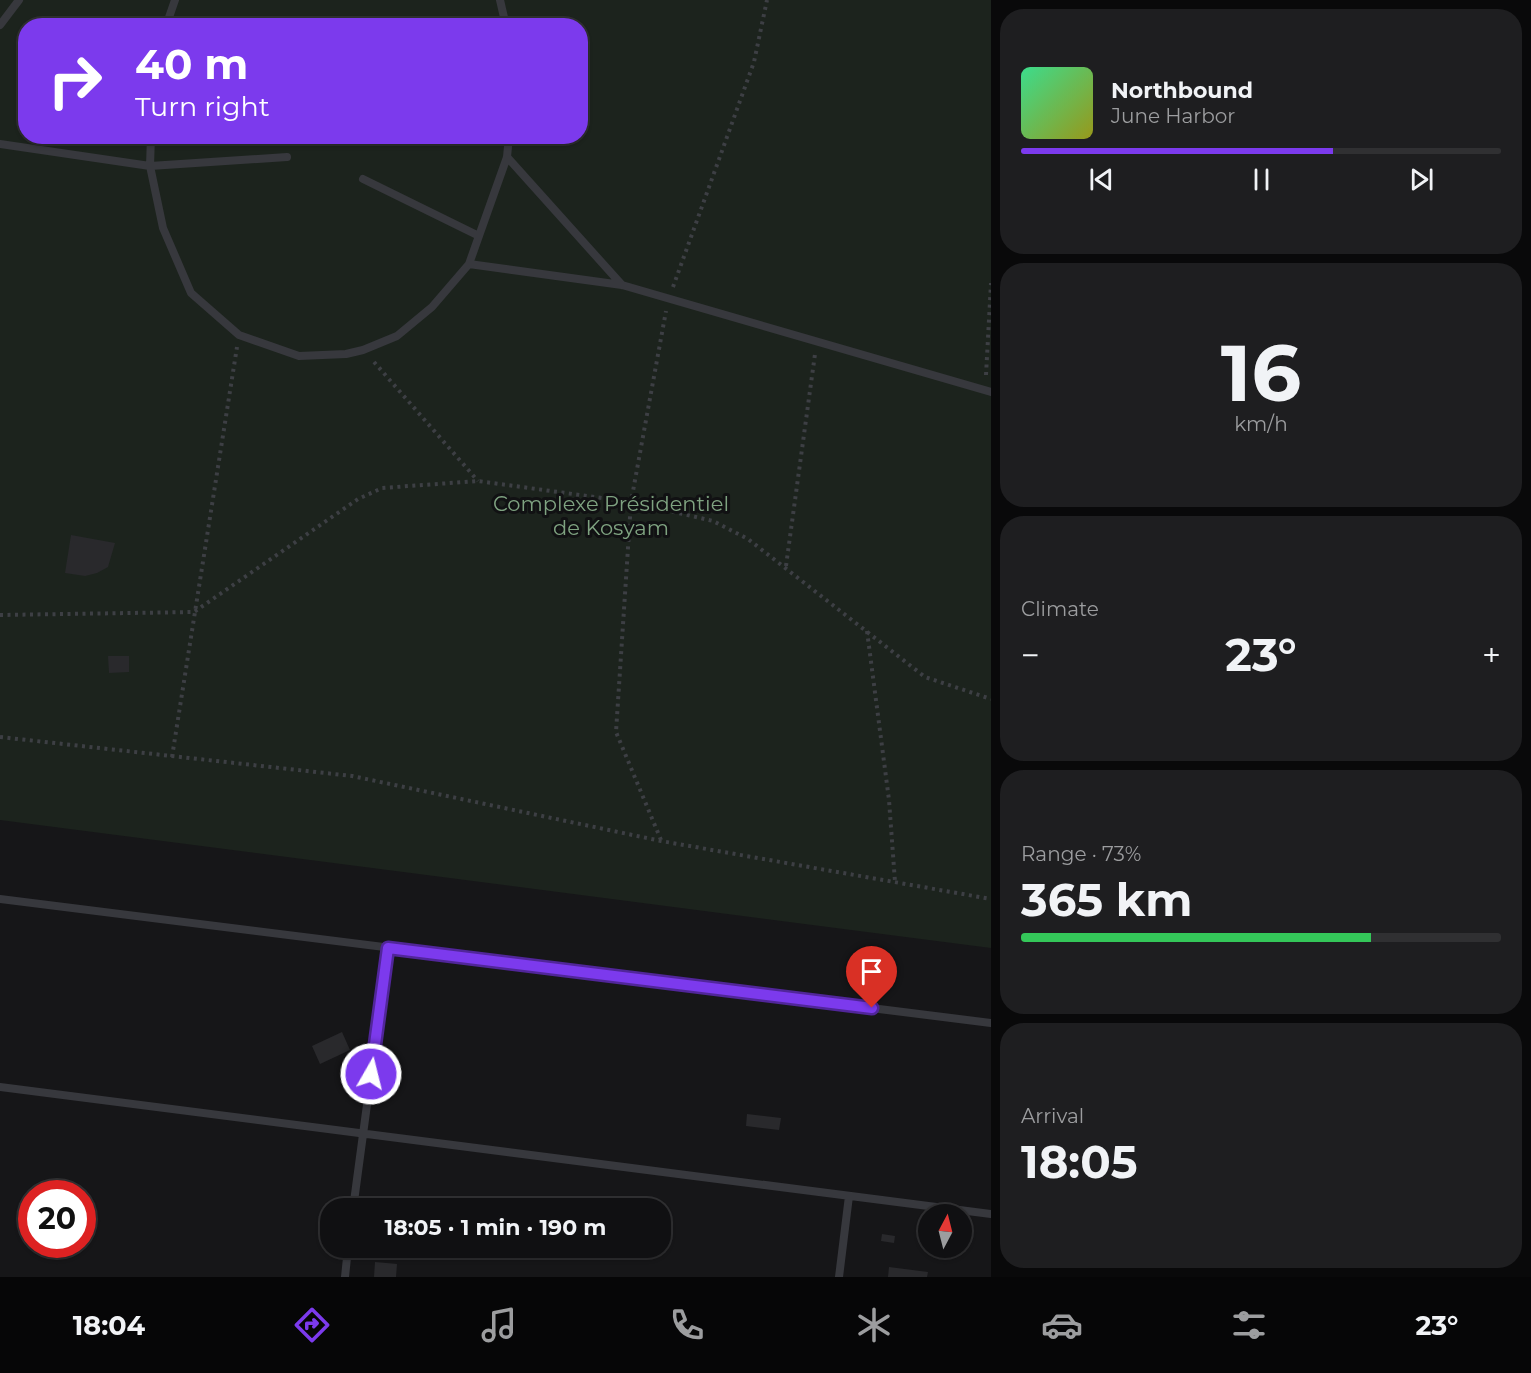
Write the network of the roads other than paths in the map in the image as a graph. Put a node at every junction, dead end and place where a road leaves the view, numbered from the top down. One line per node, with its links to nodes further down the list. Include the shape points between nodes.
1 (19, 0): 6 (lane)
2 (175, 0): 4 (lane)
3 (500, 0): 5 (lane)
4 (169, 18)
5 (504, 18)
6 (0, 25)
7 (0, 144): 12 (lane)
8 (151, 144): 12 (lane)
9 (508, 144): 10 (lane)
10 (507, 157): 14 (lane); 16 (lane)
11 (287, 158): 12 (lane)
12 (150, 166): 15 (lane, via 163,228 191,293 239,335 299,356 346,354 397,336 432,307)
13 (363, 179): 14 (lane)
14 (479, 236): 15 (lane)
15 (469, 264): 16 (lane)
16 (622, 285): 17 (lane)
17 (988, 391)
18 (0, 899): 19 (lane)
19 (388, 948): 20 (lane); 22 (lane)
20 (991, 1023)
21 (0, 1088): 22 (lane)
22 (363, 1134): 23 (lane); 24 (lane)
23 (849, 1196): 25 (lane); 28 (lane)
24 (355, 1198)
25 (991, 1214)
26 (347, 1258): 27 (lane)
27 (345, 1277)
28 (839, 1277)

